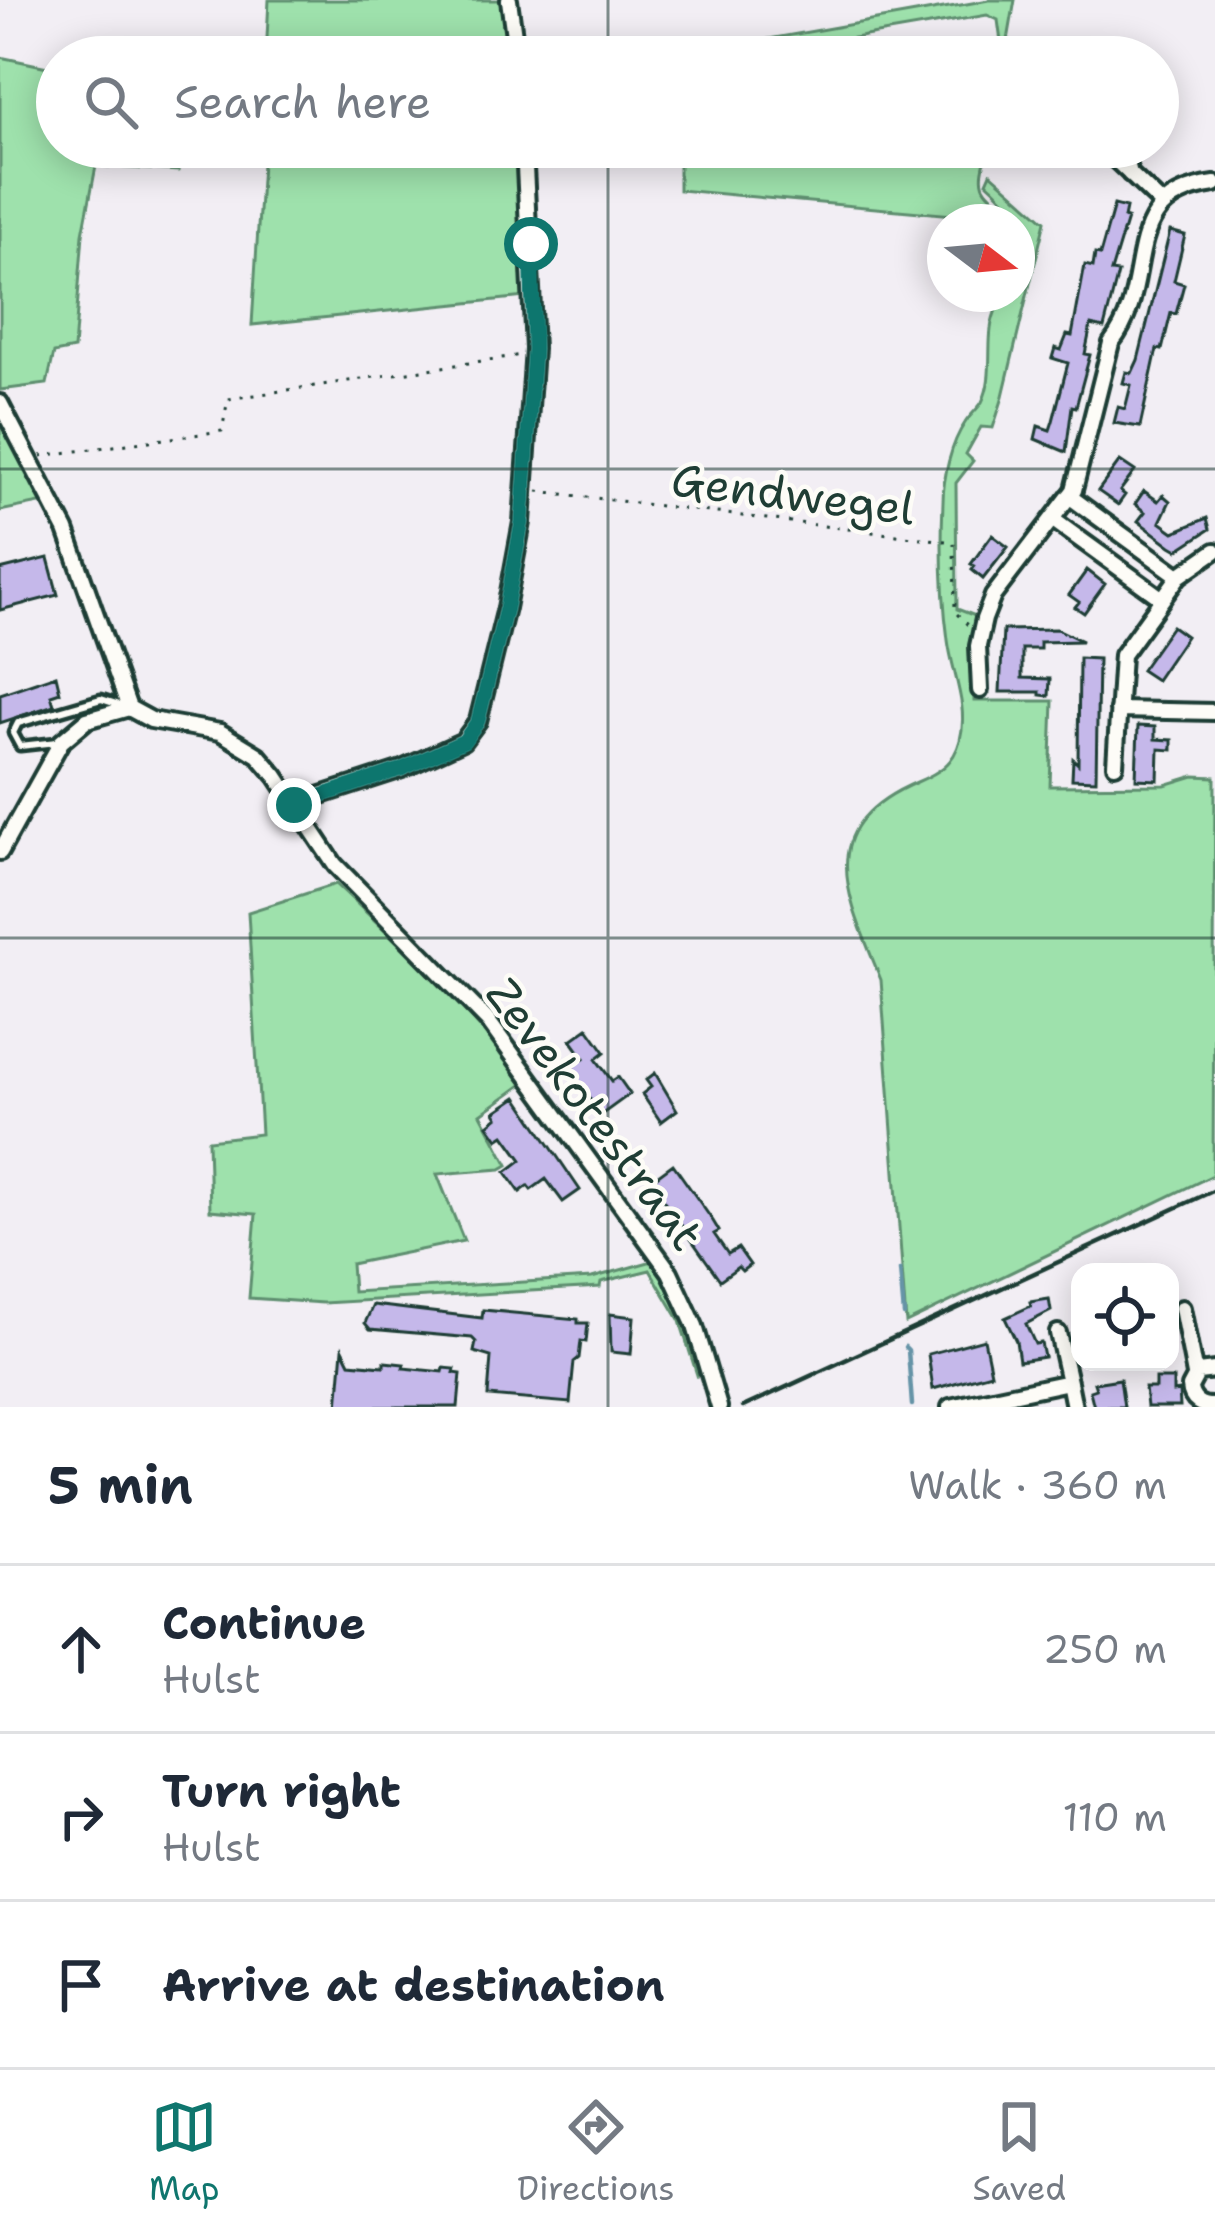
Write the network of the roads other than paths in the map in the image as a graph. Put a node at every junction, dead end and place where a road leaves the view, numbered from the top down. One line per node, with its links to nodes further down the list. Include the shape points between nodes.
1 (509, 0): 2 (street)
2 (515, 36)
3 (525, 168): 21 (street, via 534,349 524,489 478,721 464,741)
4 (1124, 168): 6 (street)
5 (1129, 168): 6 (street)
6 (1130, 174): 8 (street)
7 (1215, 184): 8 (street, via 1187,188)
8 (1162, 204): 10 (street, via 1124,327 1111,344)
9 (0, 403): 16 (street, via 66,530)
10 (1070, 496): 11 (street); 13 (street)
11 (1052, 519): 14 (street); 15 (street, via 993,596 981,632)
12 (1215, 551): 13 (street)
13 (1178, 576): 14 (street)
14 (1161, 598): 17 (street, via 1122,655)
15 (980, 690)
16 (129, 708): 19 (street, via 87,720); 19 (lane, via 101,699 18,723 13,733 20,746); 21 (street, Zevekotestraat, via 238,740)
17 (1118, 710): 18 (street); 20 (street)
18 (1215, 712)
19 (61, 742): 22 (street)
20 (1115, 765)
21 (294, 805): 29 (street, Zevekotestraat, via 355,888 520,1060 670,1272)
22 (0, 852)
23 (1182, 1309): 26 (street)
24 (1058, 1333): 27 (street)
25 (1215, 1370): 26 (street)
26 (1195, 1375): 28 (street, via 1190,1394)
27 (1069, 1382): 30 (street); 31 (street)
28 (1204, 1405)
29 (718, 1407)
30 (950, 1407)
31 (1074, 1407)

